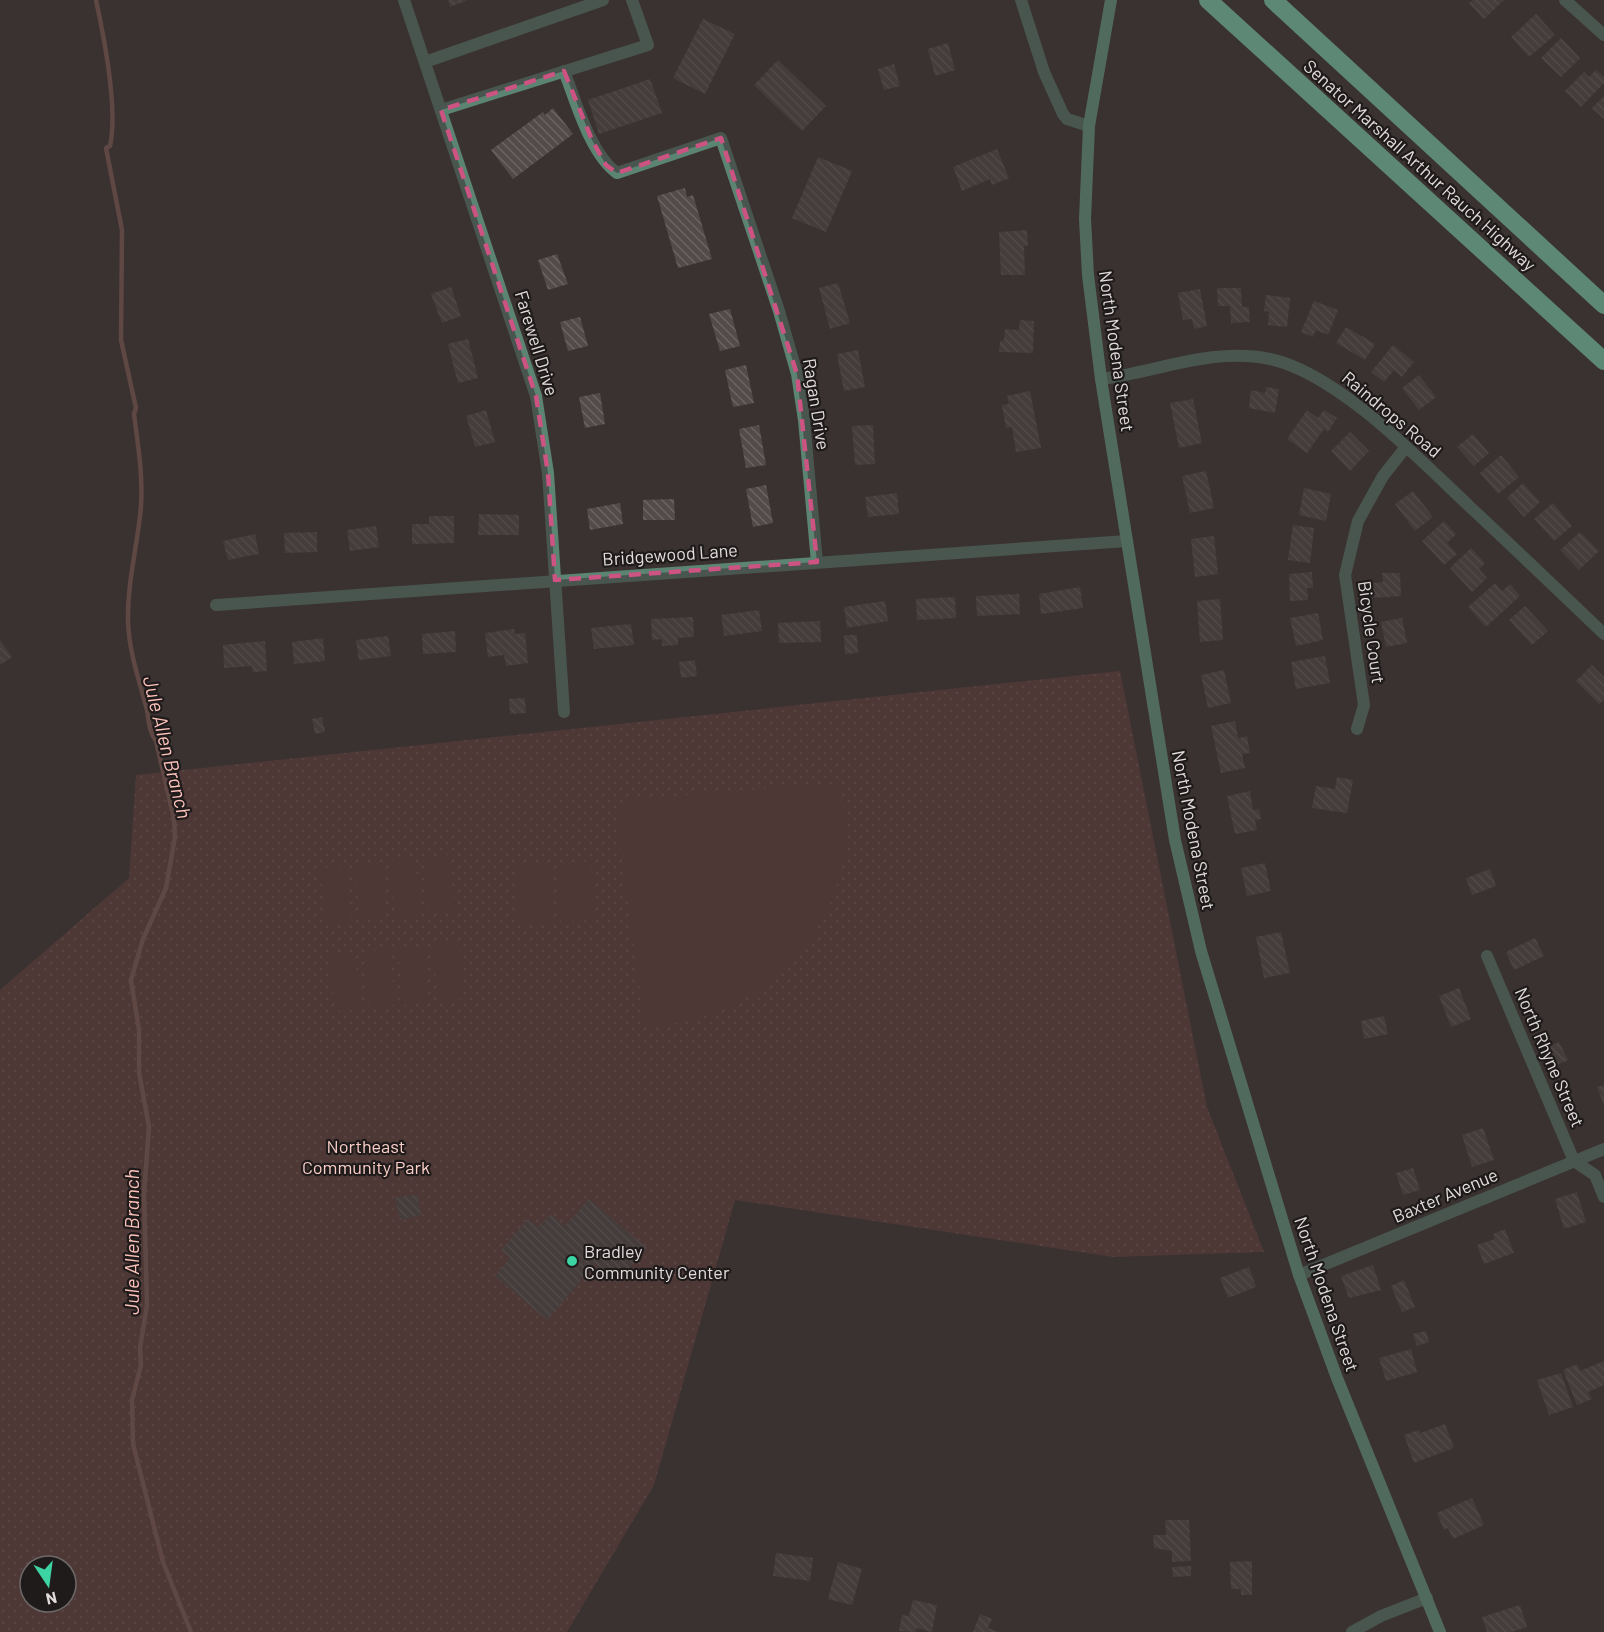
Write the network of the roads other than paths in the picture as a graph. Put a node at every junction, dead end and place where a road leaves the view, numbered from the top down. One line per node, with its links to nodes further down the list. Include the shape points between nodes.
1 (404, 0): 10 (street, Farewell Drive)
2 (603, 0): 10 (street)
3 (632, 0): 11 (street, via 648,45)
4 (1021, 0): 13 (street, via 1057,102 1067,119)
5 (1111, 0): 13 (street, North Modena Street)
6 (1208, 0): 15 (highway, Senator Marshall Arthur Rauch Highway)
7 (1274, 0): 14 (highway, Senator Marshall Arthur Rauch Highway)
8 (1565, 0): 9 (street)
9 (1604, 35)
10 (425, 62): 12 (street, Farewell Drive)
11 (564, 71): 12 (street); 19 (street, Ragan Drive, via 592,140 606,165 617,173 721,138 797,374)
12 (441, 110): 20 (street, Farewell Drive, via 536,396 548,473)
13 (1089, 126): 16 (street, North Modena Street, via 1084,219)
14 (1604, 305)
15 (1604, 361)
16 (1101, 379): 17 (street, Raindrops Road, via 1186,359 1270,359 1306,371 1331,386); 18 (street, North Modena Street)
17 (1406, 447): 22 (street, Raindrops Road); 24 (street, Bicycle Court, via 1383,476 1358,521 1345,575 1364,705)
18 (1127, 541): 19 (street, Bridgewood Lane); 29 (street, North Modena Street, via 1160,758 1198,940)
19 (817, 562): 20 (street, Bridgewood Lane)
20 (555, 580): 21 (street, Bridgewood Lane); 23 (street, Farewell Drive)
21 (216, 605)
22 (1604, 633)
23 (564, 712)
24 (1358, 729)
25 (1487, 956): 27 (street, North Rhyne Street)
26 (1604, 1149): 27 (street, Baxter Avenue)
27 (1574, 1161): 28 (street, North Rhyne Street, via 1595,1175); 29 (street, Baxter Avenue)
28 (1604, 1197)
29 (1299, 1275): 30 (street, North Modena Street)
30 (1427, 1598): 31 (street); 32 (street, North Modena Street)
31 (1352, 1632)
32 (1440, 1632)

